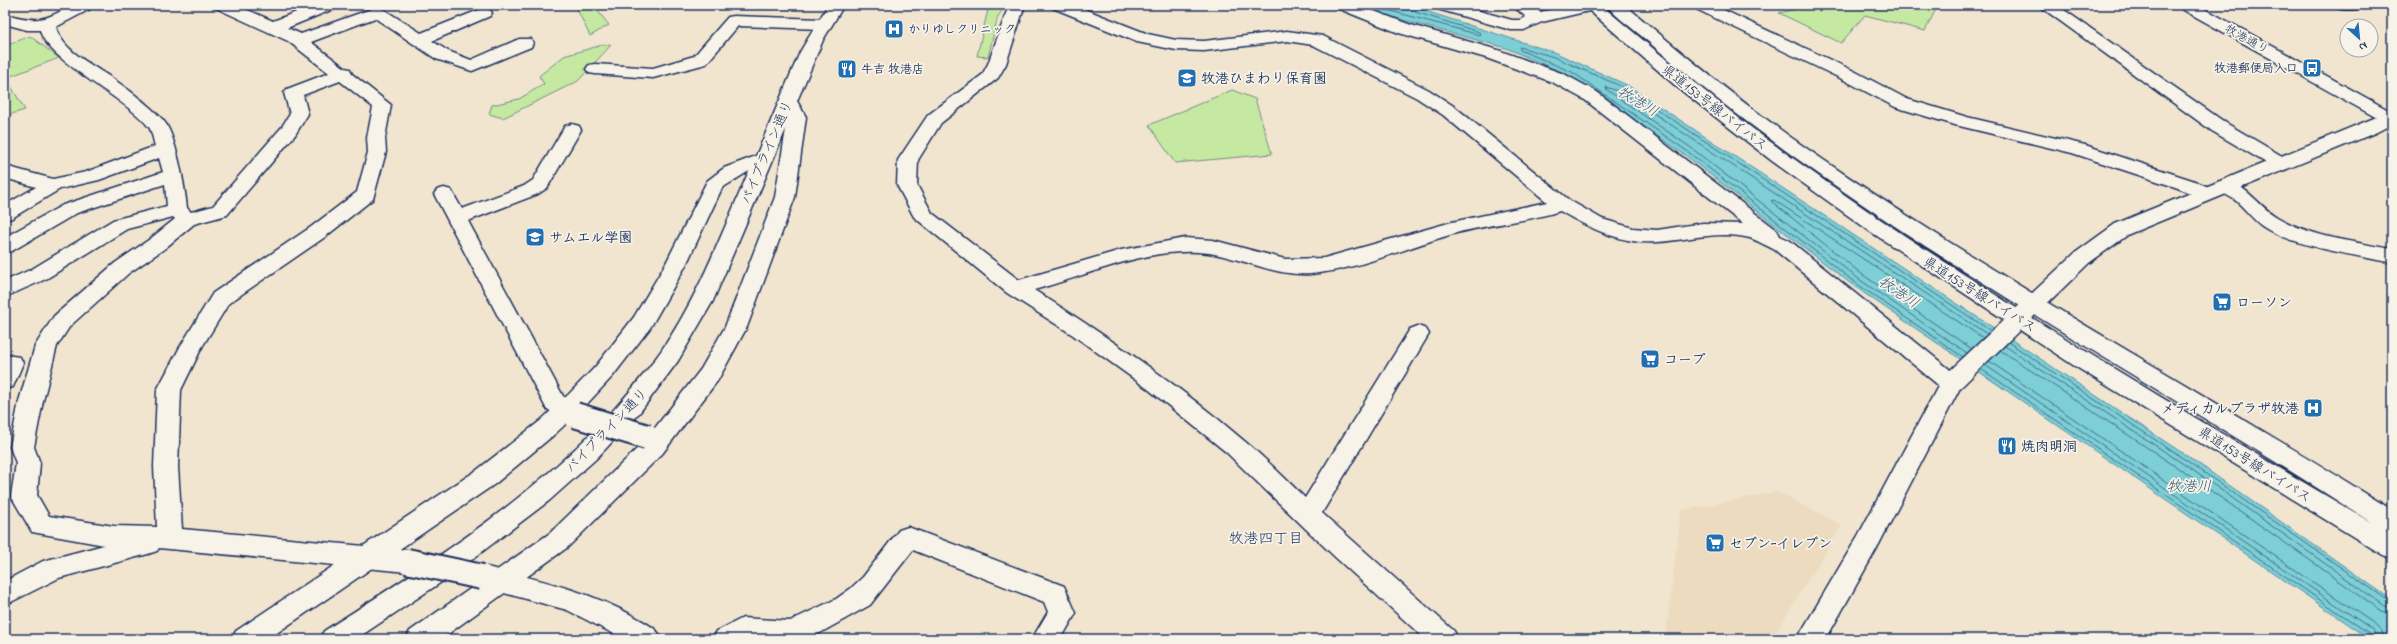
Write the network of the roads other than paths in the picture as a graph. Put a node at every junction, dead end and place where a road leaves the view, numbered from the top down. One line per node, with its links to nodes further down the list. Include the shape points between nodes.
1 (86, 5): 23 (street)
2 (222, 5): 24 (street, via 254,11)
3 (330, 5): 24 (street)
4 (397, 5): 18 (street)
5 (836, 5): 22 (street, パイプライン通り)
6 (1017, 5): 49 (street, via 990,78 934,119 908,160 907,185 924,217)
7 (1059, 5): 42 (street, via 1143,38 1176,45 1204,46 1287,36 1317,40 1423,94 1449,111)
8 (1343, 5): 46 (street, via 1405,29 1492,54 1558,78 1591,96)
9 (1440, 5): 20 (street, via 1510,25 1524,25)
10 (1520, 5): 20 (street)
11 (1593, 5): 20 (street); 51 (street, 県道153号線バイパス, via 1694,93 1814,184 1922,257)
12 (1615, 5): 51 (street, 県道153号線バイパス, via 1685,66 1770,131 1915,230)
13 (1700, 5): 40 (street, via 1901,102 1962,121 2078,149)
14 (2046, 5): 35 (street, via 2219,127)
15 (2186, 5): 31 (street, 牧港通り)
16 (2343, 5): 17 (street)
17 (2355, 5)
18 (377, 12): 25 (street); 26 (street)
19 (484, 13): 25 (street)
20 (1537, 18)
21 (5, 19): 23 (street)
22 (822, 24): 28 (street, via 734,21 700,60 653,72); 30 (street, パイプライン通り, via 806,55)
23 (47, 25): 33 (street, via 49,34 66,54 111,85 157,124)
24 (273, 27): 26 (street)
25 (419, 40): 27 (street, via 442,55 472,66)
26 (299, 41): 29 (street)
27 (525, 43)
28 (595, 69)
29 (344, 74): 44 (street, via 293,93 299,114 288,131 220,211); 61 (street, via 382,105 376,138 377,152 366,195 318,232 221,298 191,347 169,390 166,467)
30 (788, 101): 34 (street, パイプライン通り); 57 (street, via 797,117 785,196 736,327 710,374)
31 (2391, 118): 35 (street)
32 (572, 130): 45 (street, via 540,184)
33 (164, 149): 37 (street); 38 (street, via 92,176)
34 (763, 160): 56 (street, via 740,166 714,185 654,304 629,341); 67 (street, パイプライン通り, via 702,301 650,386 619,421 560,477 489,535)
35 (2280, 163): 39 (street)
36 (5, 172): 38 (street)
37 (174, 175): 44 (street); 47 (street, via 70,209)
38 (53, 185): 43 (street)
39 (2225, 186): 40 (street); 48 (street, via 2242,196 2268,221 2283,229 2333,244)
40 (2206, 193): 51 (street, via 2122,228 2082,258)
41 (444, 194): 45 (street)
42 (1562, 204): 46 (street, via 1595,223 1632,234 1657,236 1703,229 1740,230 1756,233); 49 (street, via 1523,215 1454,227 1331,264 1300,267 1254,260 1209,245 1184,245 1129,256)
43 (5, 214)
44 (182, 214): 50 (street, via 120,224 39,274); 58 (street, via 158,244 122,268 62,321 46,346 31,401)
45 (457, 218): 56 (street, via 554,402)
46 (1782, 245): 54 (street)
47 (5, 246)
48 (2392, 256)
49 (1015, 288): 59 (street, via 1081,330 1156,383 1235,446)
50 (5, 290)
51 (2027, 312): 54 (street); 60 (street, 県道153号線バイパス, via 2252,433); 62 (street, 県道153号線バイパス)
52 (1418, 334): 59 (street)
53 (5, 363): 55 (street, via 12,363)
54 (1958, 377): 73 (street)
55 (5, 381)
56 (570, 413): 57 (street, bridge); 63 (street, via 469,489)
57 (653, 439): 64 (street, via 559,540)
58 (14, 446): 61 (street, via 28,464 24,496 41,524 114,536)
59 (1308, 515): 72 (street)
60 (2392, 523)
61 (170, 538): 63 (street); 65 (street, via 52,569)
62 (2392, 548)
63 (369, 557): 64 (street, bridge, via 407,560); 66 (street)
64 (491, 579): 68 (street); 69 (street, via 572,600 612,618)
65 (5, 594)
66 (246, 639)
67 (334, 639)
68 (420, 639)
69 (648, 639)
70 (727, 639): 71 (street, via 740,629 754,628 784,634 800,630 860,597 908,537 1054,594 1062,613)
71 (1046, 639)
72 (1444, 639)
73 (1811, 639)

